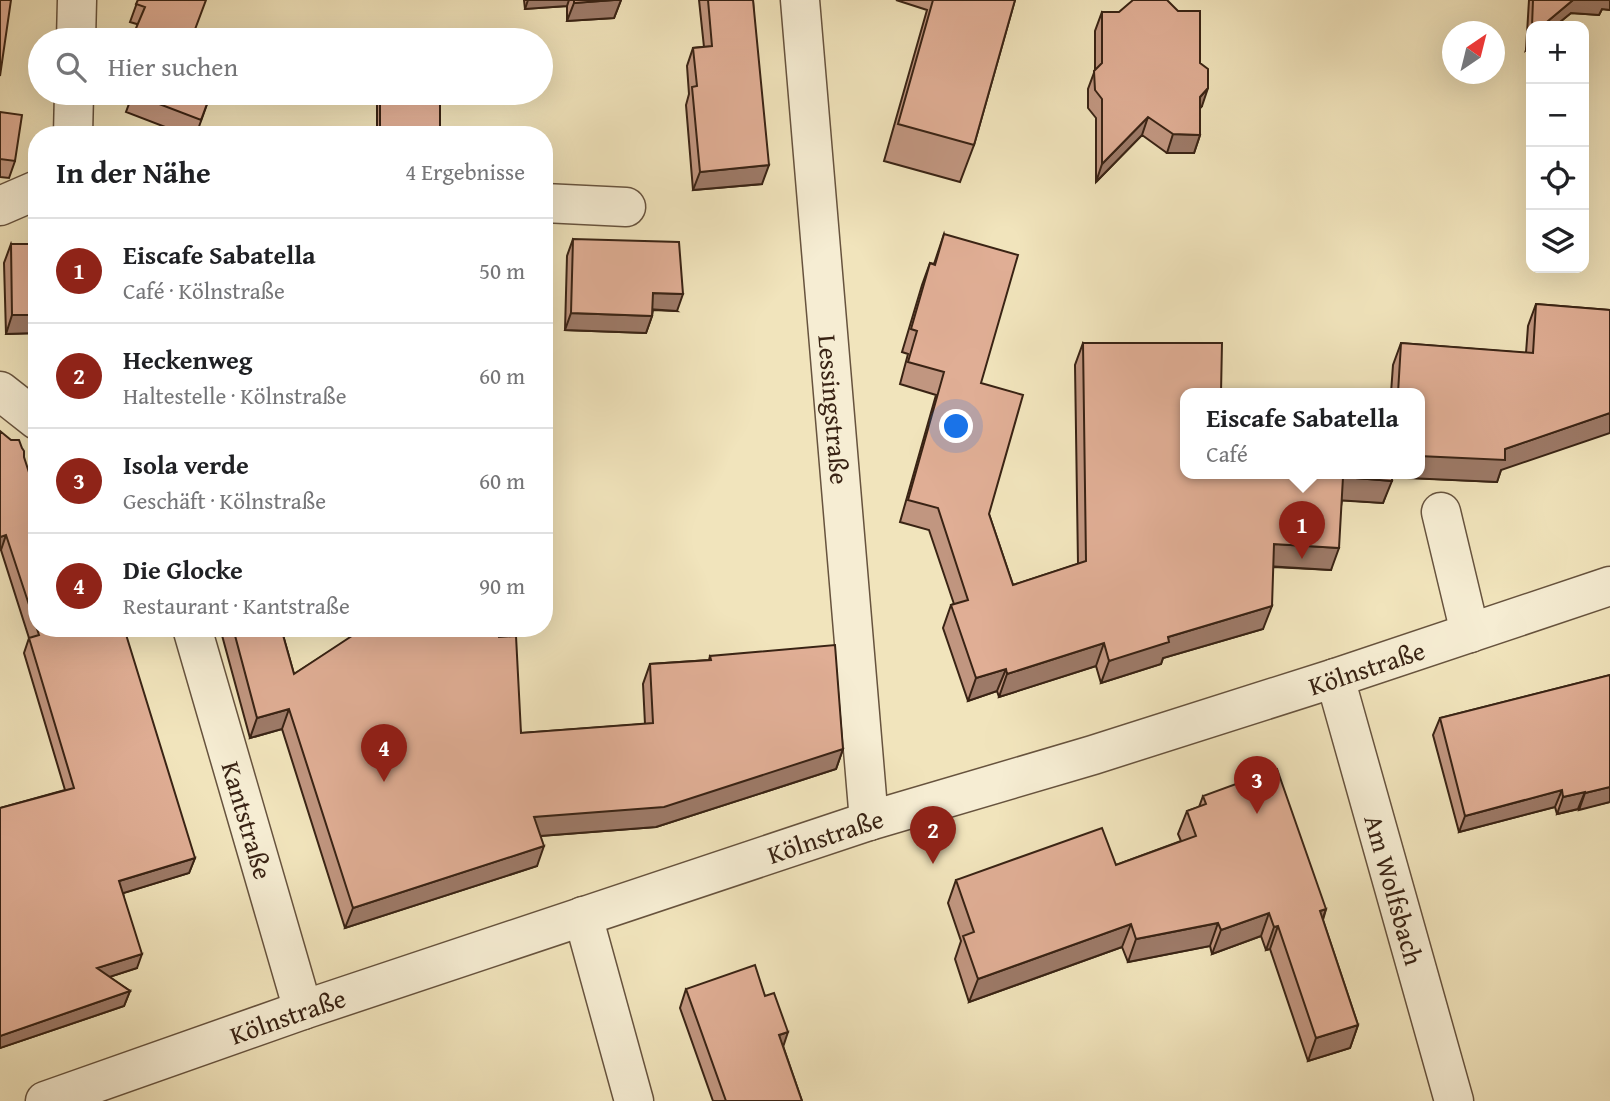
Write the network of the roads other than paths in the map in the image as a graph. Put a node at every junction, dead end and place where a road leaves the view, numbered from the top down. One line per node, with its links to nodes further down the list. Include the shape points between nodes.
1 (77, 0): 3 (street)
2 (800, 0): 17 (street, Lessingstraße)
3 (76, 28)
4 (74, 105): 5 (street)
5 (73, 126)
6 (28, 194): 8 (street)
7 (553, 203): 9 (street)
8 (0, 206)
9 (626, 207)
10 (0, 391): 11 (street)
11 (28, 412)
12 (1441, 512): 14 (street)
13 (1610, 586): 14 (street, Kölnstraße)
14 (1470, 633): 16 (street, Kölnstraße)
15 (195, 637): 19 (street, Kantstraße)
16 (1335, 678): 17 (street, Kölnstraße); 22 (street, Am Wolfsbach)
17 (869, 821): 18 (street, Kölnstraße)
18 (583, 916): 19 (street, Kölnstraße); 21 (street)
19 (303, 1010): 20 (street, Kölnstraße)
20 (45, 1101)
21 (634, 1101)
22 (1454, 1101)

